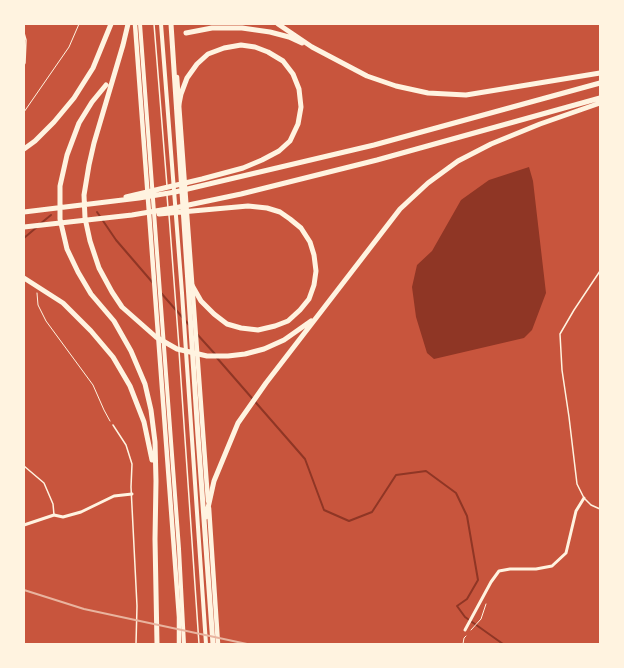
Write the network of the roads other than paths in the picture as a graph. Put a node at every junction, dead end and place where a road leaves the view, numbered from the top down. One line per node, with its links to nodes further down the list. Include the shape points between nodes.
1 (111, 24): 19 (highway, via 93,68 74,98 54,122)
2 (128, 24): 27 (highway, via 94,143 84,195 85,218 98,268 122,307 156,337 177,349 207,356 245,354 264,349 284,340)
3 (135, 24): 40 (highway)
4 (140, 24): 41 (main road)
5 (154, 24): 42 (lane)
6 (161, 24): 43 (main road)
7 (172, 24): 18 (highway); 45 (highway)
8 (278, 24): 11 (highway)
9 (24, 33): 12 (lane)
10 (186, 33): 11 (highway, via 212,28 242,28 270,32)
11 (312, 48): 13 (highway, via 367,76 428,93 466,95)
12 (24, 65)
13 (600, 74)
14 (600, 83): 20 (highway, via 374,145 175,192)
15 (106, 85): 30 (highway, via 79,123 67,155 60,186 60,219 67,249 78,272 132,351 145,384 152,410)
16 (600, 98): 22 (highway, via 377,160 241,194)
17 (600, 103): 27 (highway, via 540,124 458,160 400,209)
18 (177, 116): 20 (highway, via 187,78 208,54 224,48 241,45 268,52 283,61 293,74 299,89 301,107 298,124 290,141 279,151 243,168); 26 (highway)
19 (24, 149)
20 (95, 204): 21 (highway)
21 (24, 212)
22 (132, 215): 23 (highway); 26 (highway, via 248,206 268,208 280,212 301,228 310,242 316,271 309,299 300,310 288,321 258,330 227,324 201,301)
23 (24, 227)
24 (600, 271): 32 (lane, via 560,334 562,370 577,484)
25 (24, 278): 30 (highway, via 63,303 113,358 130,386 144,422)
26 (188, 278): 35 (highway)
27 (316, 318): 35 (highway, via 238,423 214,481)
28 (113, 425): 31 (lane, via 126,445 132,464)
29 (24, 466): 34 (lane, via 44,483 53,504)
30 (156, 481): 39 (highway)
31 (132, 494): 34 (street, via 114,496 81,512 63,517); 38 (lane)
32 (584, 498): 33 (lane); 37 (street, via 576,511 566,553 552,566 499,571)
33 (600, 509)
34 (54, 515): 36 (street)
35 (205, 524): 44 (highway)
36 (24, 526)
37 (465, 630)
38 (136, 644)
39 (157, 644)
40 (180, 644)
41 (184, 644)
42 (199, 644)
43 (206, 644)
44 (213, 644)
45 (218, 644)

